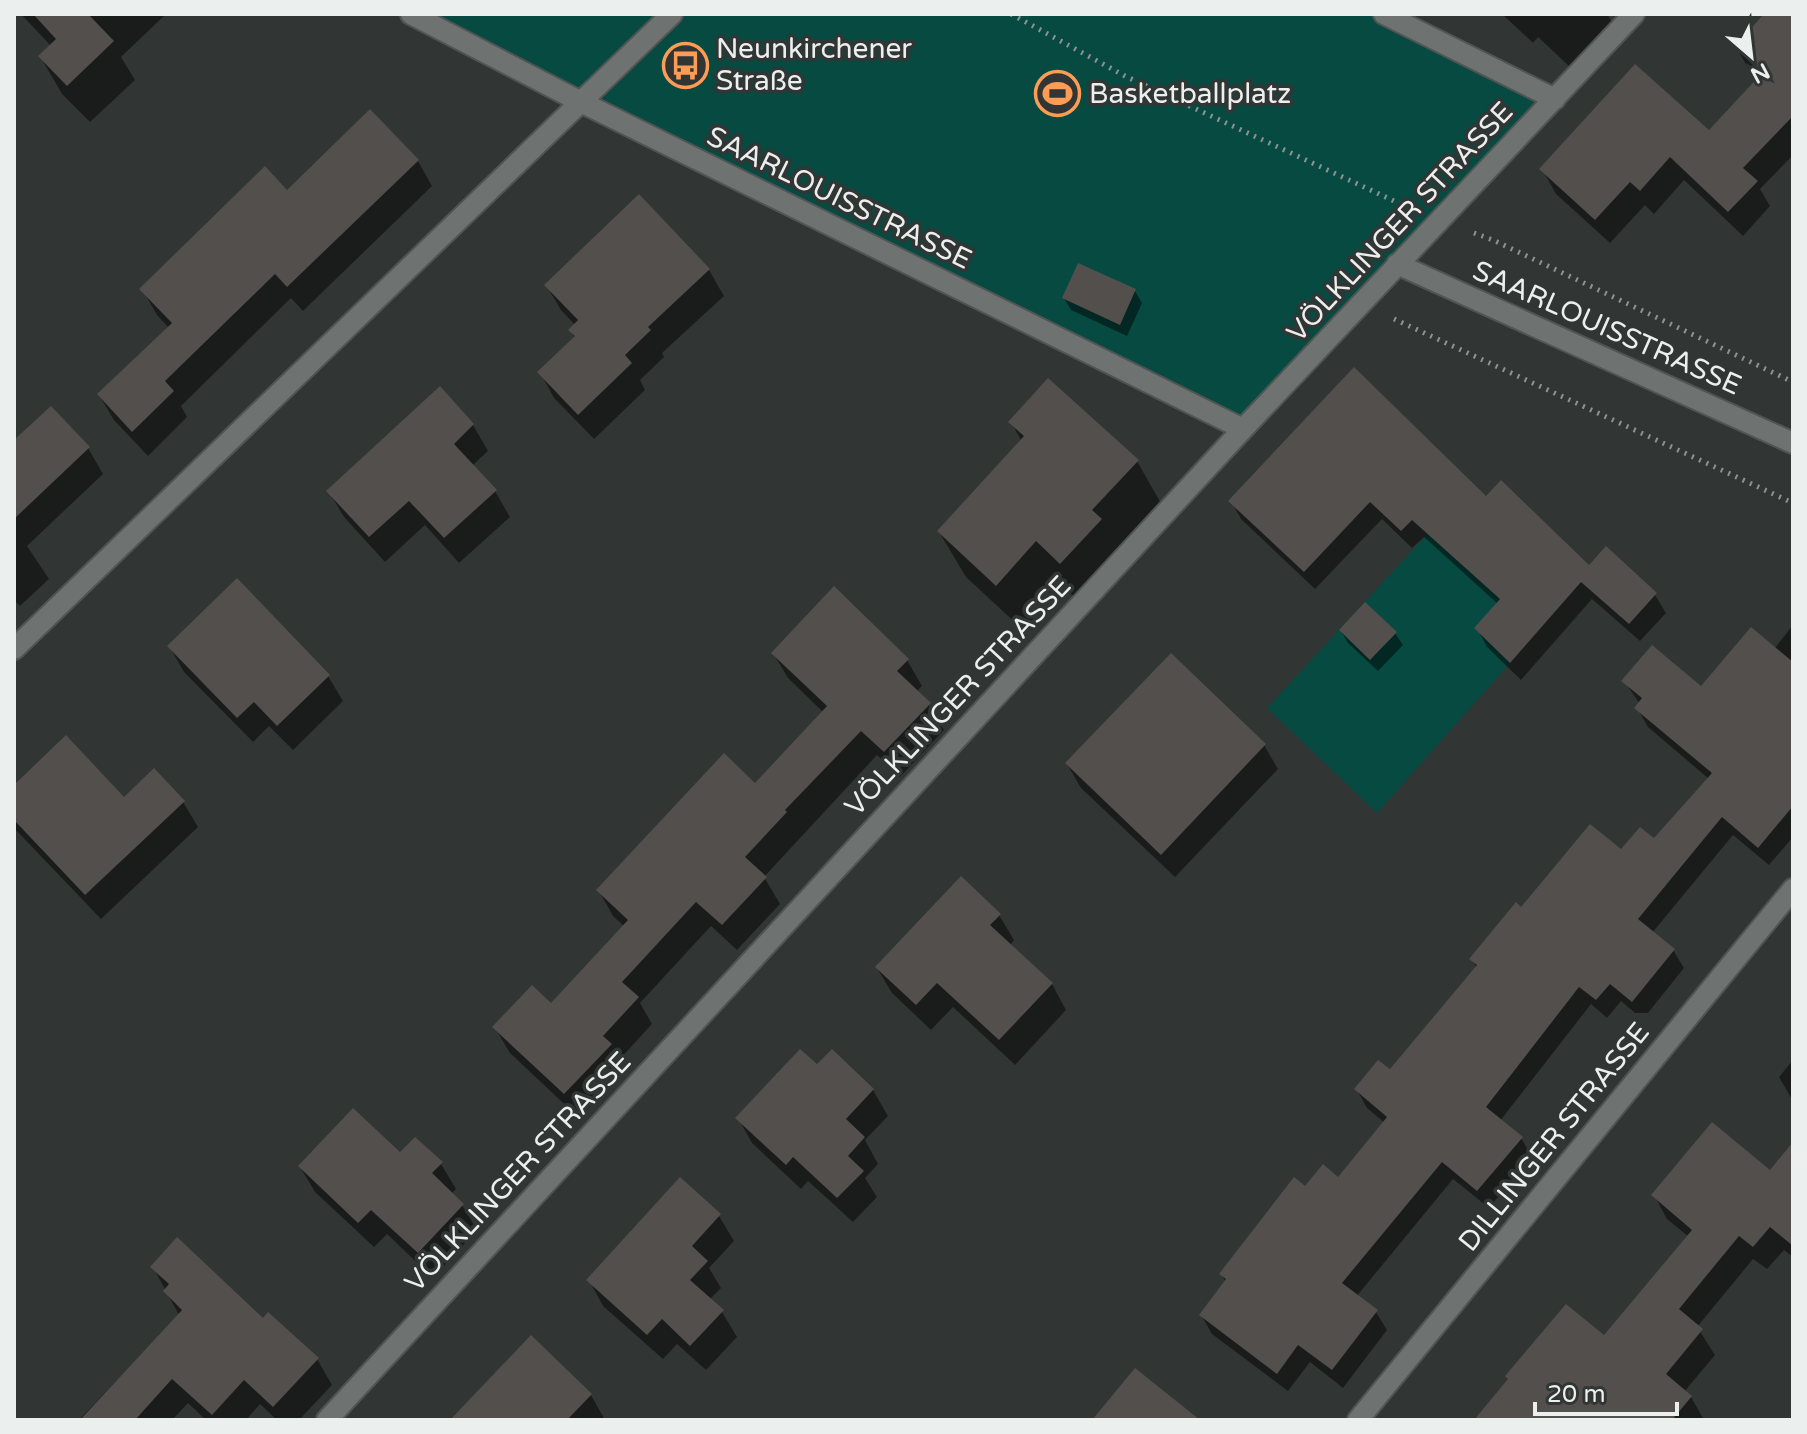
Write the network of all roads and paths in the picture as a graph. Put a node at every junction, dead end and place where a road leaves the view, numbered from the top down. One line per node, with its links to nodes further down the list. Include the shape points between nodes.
1 (411, 14): 7 (street, SAARLOUISSTRASSE)
2 (672, 14): 7 (street)
3 (1011, 14): 8 (path, via 1125,76)
4 (1384, 14): 6 (street)
5 (1634, 14): 6 (street, VÖLKLINGER STRASSE)
6 (1555, 99): 8 (street, VÖLKLINGER STRASSE)
7 (581, 102): 12 (street, SAARLOUISSTRASSE); 15 (street)
8 (1438, 221): 9 (street, VÖLKLINGER STRASSE); 11 (path, via 1493,240)
9 (1397, 264): 10 (street, VÖLKLINGER STRASSE); 13 (street, SAARLOUISSTRASSE)
10 (1362, 304): 12 (street, VÖLKLINGER STRASSE); 14 (path)
11 (1793, 382)
12 (1243, 429): 17 (street, VÖLKLINGER STRASSE)
13 (1793, 443)
14 (1793, 503)
15 (14, 649)
16 (1793, 889): 18 (street, DILLINGER STRASSE)
17 (327, 1420)
18 (1358, 1420)

